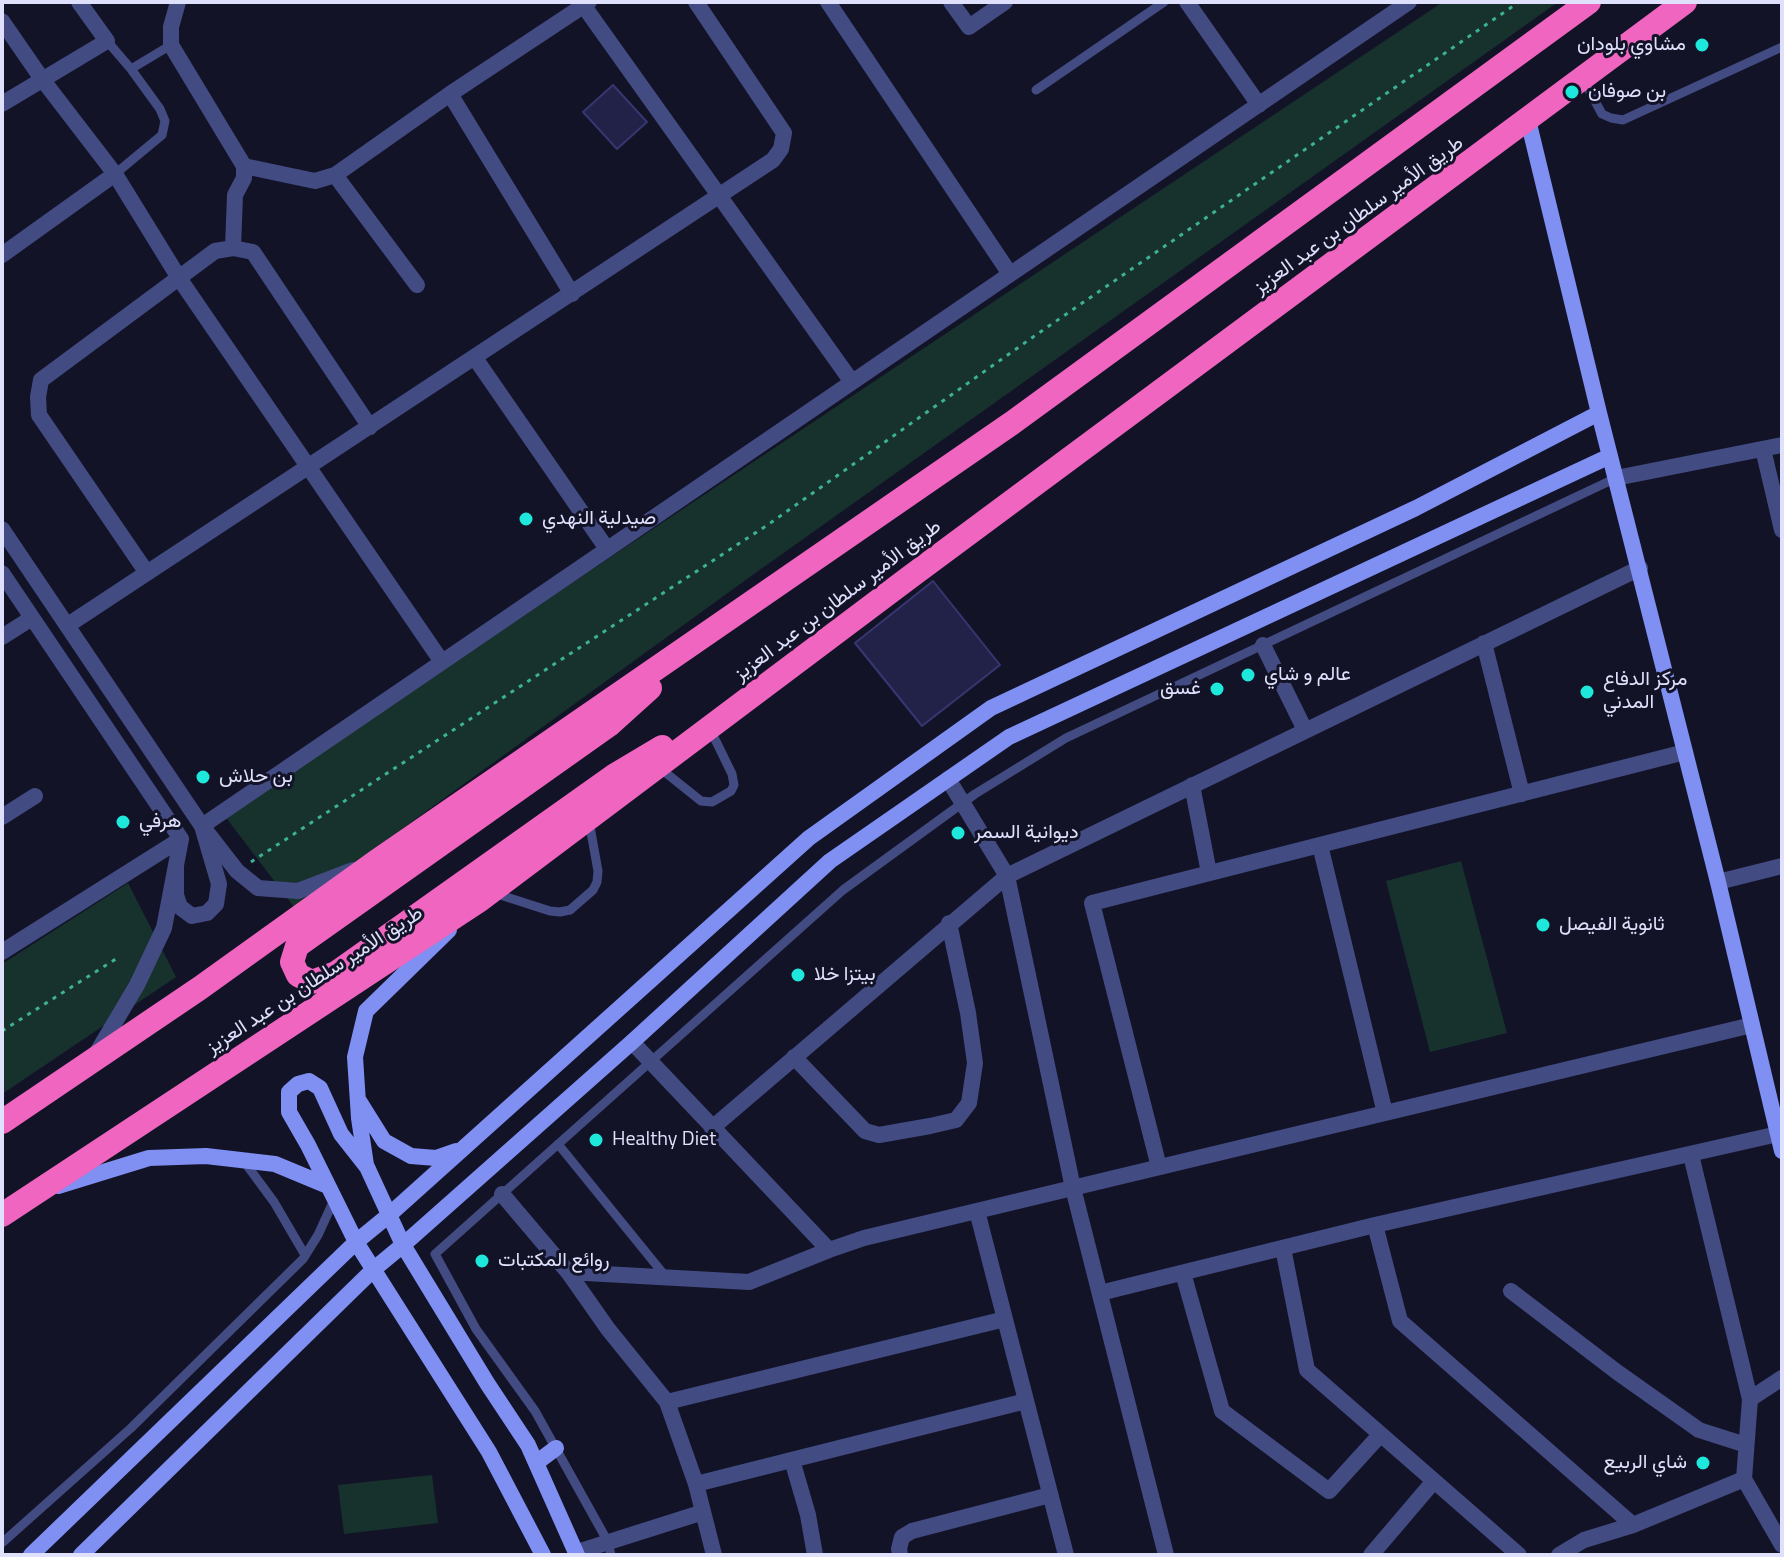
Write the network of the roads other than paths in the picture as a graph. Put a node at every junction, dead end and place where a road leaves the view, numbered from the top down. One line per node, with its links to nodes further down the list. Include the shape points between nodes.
1 (79, 2): 14 (street)
2 (178, 2): 15 (street)
3 (696, 2): 28 (street, via 784,133 773,160)
4 (828, 2): 31 (street)
5 (951, 2): 6 (street, via 969,27)
6 (1005, 2)
7 (1164, 2): 20 (lane)
8 (1187, 2): 23 (street)
9 (1409, 2): 23 (street)
10 (1589, 2): 50 (highway, طريق الأمير سلطان بن عبد العزيز, via 1012,423)
11 (1685, 2): 19 (highway, طريق الأمير سلطان بن عبد العزيز)
12 (584, 3): 21 (street); 28 (street)
13 (2, 21): 18 (street)
14 (107, 41): 17 (lane); 18 (street)
15 (171, 45): 17 (lane); 25 (street)
16 (1782, 47): 19 (lane, via 1623,120 1602,114)
17 (131, 69): 26 (lane, via 165,121 162,135)
18 (42, 79): 22 (street); 26 (street)
19 (1583, 79): 24 (highway, طريق الأمير سلطان بن عبد العزيز)
20 (1036, 90)
21 (450, 94): 27 (street); 34 (street)
22 (2, 104)
23 (1259, 105): 31 (street)
24 (1528, 120): 37 (street); 57 (highway, طريق الأمير سلطان بن عبد العزيز)
25 (244, 166): 27 (street, via 315,181); 29 (street, via 235,195)
26 (115, 174): 30 (street); 32 (street)
27 (335, 175): 33 (street)
28 (719, 197): 34 (street); 36 (street)
29 (233, 248): 32 (street, via 215,251); 38 (street, via 253,252)
30 (2, 255)
31 (1010, 274): 36 (street)
32 (179, 278): 42 (street); 49 (street, via 41,380 38,397 39,415)
33 (417, 285)
34 (572, 294): 35 (street)
35 (475, 358): 38 (street); 46 (street)
36 (852, 382): 46 (street)
37 (1599, 413): 41 (street); 93 (street, via 1416,508 991,708 809,838)
38 (370, 427): 42 (street)
39 (1782, 445): 40 (street)
40 (1763, 449): 43 (street); 45 (street)
41 (1610, 456): 43 (street); 62 (street, via 1009,737)
42 (310, 467): 49 (street); 56 (street)
43 (1616, 478): 47 (street); 55 (lane)
44 (2, 529): 52 (street)
45 (1782, 530)
46 (607, 549): 56 (street)
47 (1640, 568): 54 (street); 60 (street)
48 (2, 573): 51 (street)
49 (147, 573): 52 (street)
50 (740, 611): 57 (highway, via 609,725 297,946 292,962 298,975 312,982 336,973 615,775); 72 (highway, طريق الأمير سلطان بن عبد العزيز)
51 (32, 618): 53 (street); 70 (street)
52 (68, 625): 69 (street)
53 (2, 637)
54 (1484, 643): 59 (street); 64 (street)
55 (1263, 645): 59 (street); 66 (lane, via 1066,738)
56 (442, 662): 69 (street)
57 (769, 683): 58 (highway, طريق الأمير سلطان بن عبد العزيز)
58 (709, 728): 61 (highway, طريق الأمير سلطان بن عبد العزيز); 61 (lane, via 732,774 731,791 712,802 701,801)
59 (1305, 730): 63 (street)
60 (1685, 752): 64 (street); 77 (street)
61 (658, 766): 68 (highway, طريق الأمير سلطان بن عبد العزيز)
62 (948, 779): 66 (street); 82 (street, via 830,861)
63 (1192, 785): 75 (street); 76 (street)
64 (1522, 794): 71 (street)
65 (35, 796): 67 (street)
66 (963, 802): 76 (street); 85 (lane, via 843,890)
67 (2, 817)
68 (589, 818): 78 (highway, طريق الأمير سلطان بن عبد العزيز); 78 (lane, via 597,882 570,910 550,911)
69 (202, 826): 72 (street, via 237,871 258,888 298,891); 74 (street, via 219,884 216,904 207,913 192,916 180,907)
70 (181, 839): 74 (street); 80 (street)
71 (1320, 845): 75 (street); 88 (street)
72 (377, 861): 84 (highway, طريق الأمير سلطان بن عبد العزيز)
73 (1782, 866): 77 (street)
74 (176, 868): 84 (street, via 164,928)
75 (1209, 873): 98 (street, via 1092,903)
76 (1007, 876): 79 (street); 99 (street)
77 (1718, 882): 81 (street)
78 (485, 896): 87 (street, via 366,1011 355,1057); 101 (highway, طريق الأمير سلطان بن عبد العزيز)
79 (949, 923): 83 (street); 83 (street, via 975,1063 969,1103 956,1120 879,1135 865,1131)
80 (2, 952)
81 (1752, 1025): 86 (street); 88 (street)
82 (632, 1042): 85 (street); 108 (street)
83 (794, 1057): 90 (street)
84 (92, 1061): 89 (highway, طريق الأمير سلطان بن عبد العزيز)
85 (651, 1062): 90 (street); 92 (lane)
86 (1775, 1088): 91 (street)
87 (358, 1098): 93 (street, via 384,1141 411,1156 436,1158); 97 (street)
88 (1385, 1113): 98 (street)
89 (2, 1122)
90 (712, 1128): 110 (street)
91 (1778, 1134): 94 (street); 95 (street)
92 (558, 1144): 102 (lane); 115 (lane)
93 (465, 1147): 105 (street)
94 (1782, 1151)
95 (1691, 1155): 106 (street); 120 (street)
96 (243, 1160): 100 (street, via 275,1164); 101 (street, via 149,1158); 111 (lane)
97 (367, 1167): 100 (street, via 341,1134 320,1088 309,1081 298,1084 289,1092 289,1112); 105 (street)
98 (1159, 1167): 99 (street)
99 (1073, 1188): 103 (street); 117 (street)
100 (332, 1192): 107 (street); 111 (lane, via 318,1235)
101 (34, 1193): 104 (highway, طريق الأمير سلطان بن عبد العزيز)
102 (502, 1194): 113 (street); 125 (lane, via 435,1254 476,1329)
103 (977, 1211): 110 (street); 118 (street)
104 (2, 1215)
105 (389, 1215): 107 (street); 108 (street)
106 (1375, 1225): 109 (street); 133 (street, via 1400,1321)
107 (356, 1242): 112 (street); 138 (street)
108 (403, 1245): 112 (street); 127 (street)
109 (1283, 1248): 114 (street); 123 (street, via 1307,1370)
110 (829, 1250): 115 (street, via 749,1282)
111 (305, 1255): 134 (lane, via 131,1428)
112 (374, 1269): 139 (street); 140 (street, via 489,1452)
113 (568, 1272): 115 (street); 122 (street)
114 (1183, 1273): 117 (street); 123 (street, via 1222,1411 1329,1491)
115 (666, 1277)
116 (1511, 1291): 124 (street, via 1699,1430)
117 (1100, 1293): 145 (street)
118 (1005, 1319): 121 (street); 122 (street)
119 (1782, 1378): 120 (street)
120 (1750, 1399): 124 (street)
121 (1026, 1401): 126 (street); 131 (street)
122 (667, 1402): 130 (street)
123 (1380, 1435): 129 (street)
124 (1746, 1445): 128 (street)
125 (556, 1448): 127 (street); 136 (lane)
126 (792, 1460): 130 (street); 142 (street)
127 (536, 1463): 137 (street)
128 (1744, 1479): 133 (street); 135 (street)
129 (1434, 1481): 146 (street); 147 (street)
130 (696, 1484): 132 (street)
131 (1050, 1495): 143 (street, via 912,1531 902,1537); 144 (street)
132 (703, 1512): 136 (street); 141 (street)
133 (1633, 1525): 148 (street, via 1584,1540)
134 (2, 1543)
135 (1782, 1545)
136 (609, 1548): 137 (street)
137 (577, 1553)
138 (31, 1555)
139 (81, 1555)
140 (543, 1555)
141 (714, 1555)
142 (815, 1555)
143 (900, 1555)
144 (1066, 1555)
145 (1166, 1555)
146 (1371, 1555)
147 (1519, 1555)
148 (1559, 1555)

